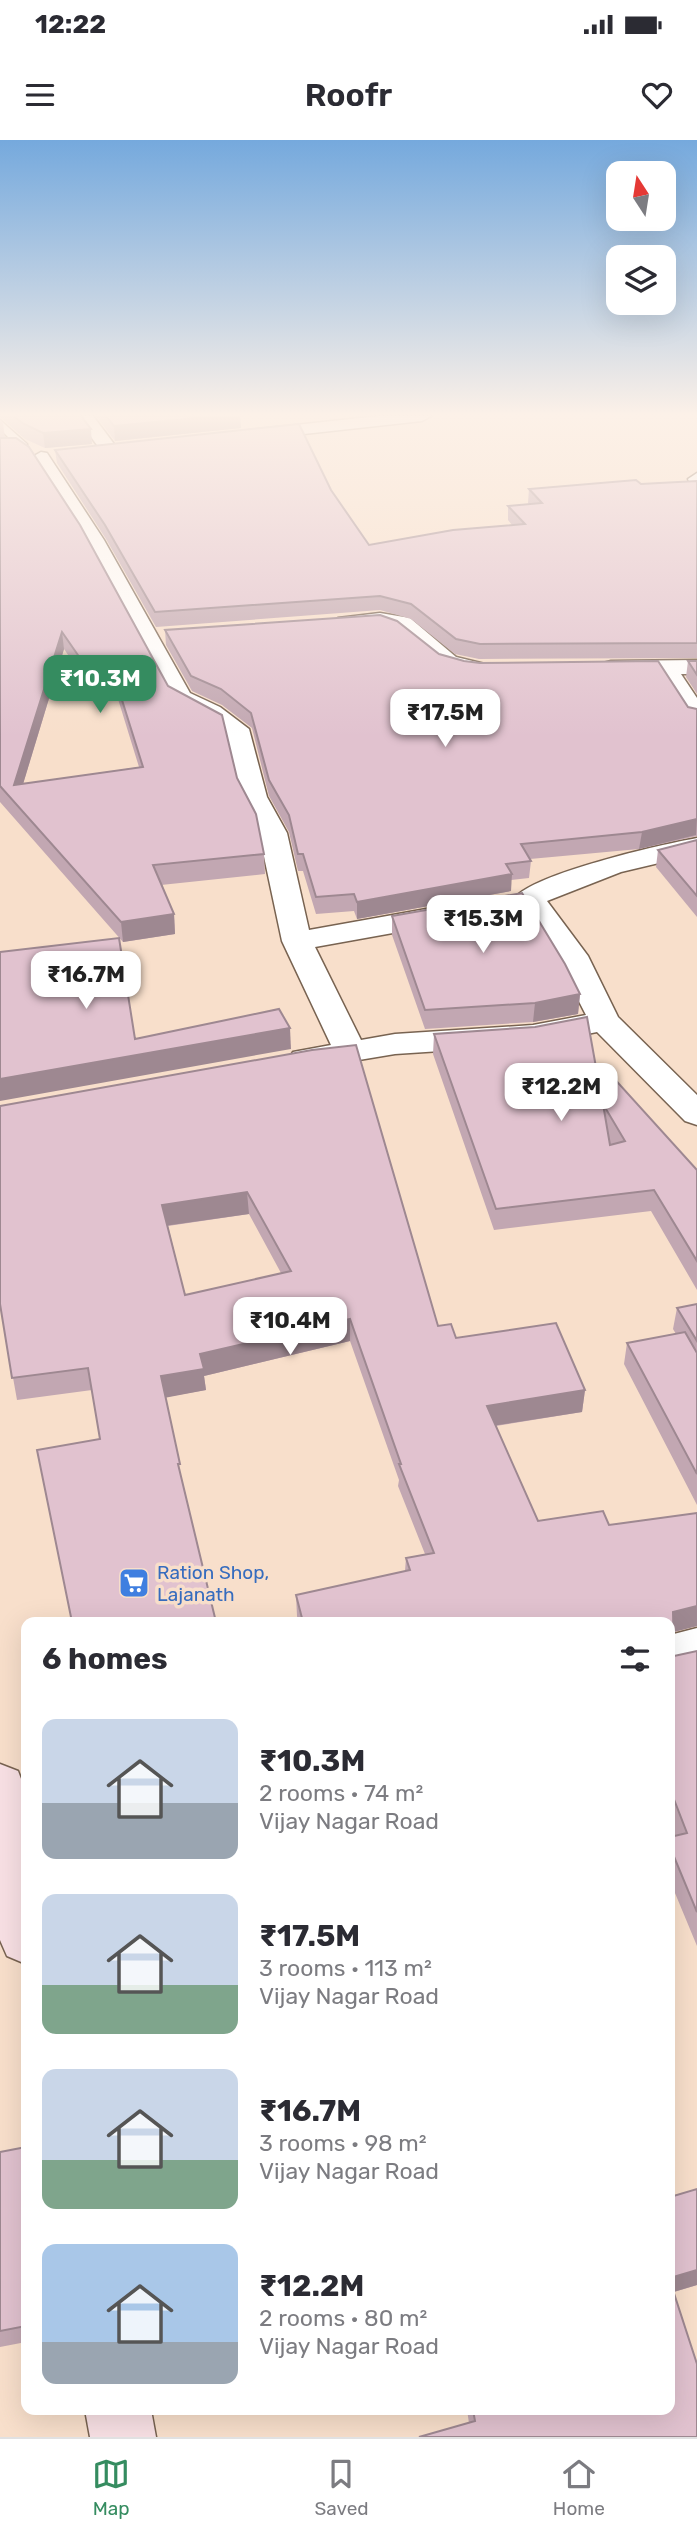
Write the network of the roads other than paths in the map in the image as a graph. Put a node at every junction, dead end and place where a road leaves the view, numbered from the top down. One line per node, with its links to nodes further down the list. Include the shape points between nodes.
1 (83, 523): 4 (street)
2 (326, 624): 8 (street, via 380,620 402,624 447,662)
3 (176, 635): 4 (street)
4 (149, 637): 12 (street, via 181,698 237,729 254,797 273,833)
5 (697, 667): 7 (street)
6 (586, 668): 7 (street)
7 (665, 668): 9 (street)
8 (493, 669)
9 (697, 716)
10 (697, 846): 11 (street, via 660,852)
11 (501, 904): 12 (street); 13 (street, via 551,922 580,965)
12 (297, 941): 14 (street)
13 (604, 1021): 14 (street, via 533,1035); 16 (street)
14 (350, 1051): 15 (street)
15 (274, 1064)
16 (697, 1114)
17 (697, 1648): 18 (street)
18 (675, 1654)
19 (11, 1815): 20 (main road)
20 (21, 1896)
21 (119, 2415): 22 (main road)
22 (123, 2437)

